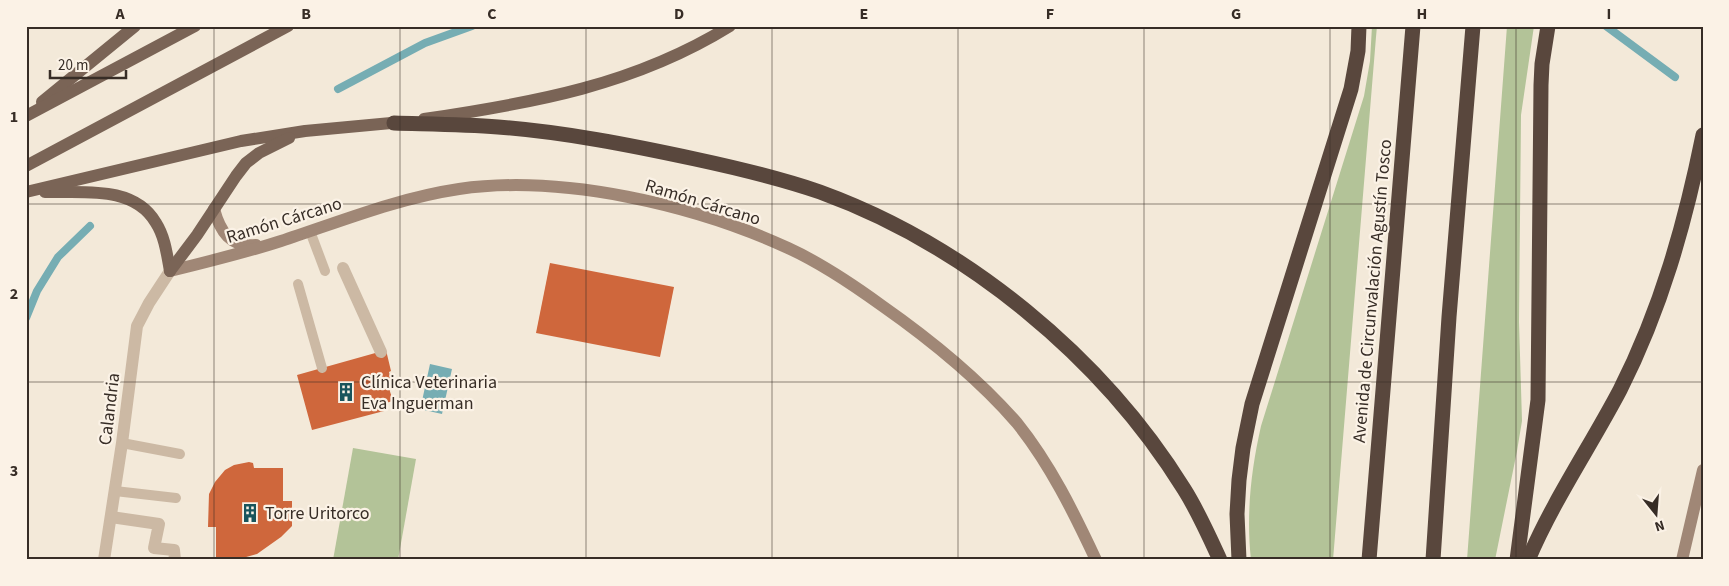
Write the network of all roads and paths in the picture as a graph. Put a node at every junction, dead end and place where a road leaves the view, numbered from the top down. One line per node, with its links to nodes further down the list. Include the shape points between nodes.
1 (135, 26): 9 (main road)
2 (195, 26): 9 (main road)
3 (288, 26): 13 (main road)
4 (730, 26): 10 (main road, via 680,54 583,89 509,106)
5 (1358, 26): 34 (highway, via 1358,52 1351,89 1248,424 1238,497)
6 (1473, 26): 36 (highway, via 1448,317)
7 (1548, 26): 37 (highway, via 1541,85 1538,400)
8 (1412, 33): 35 (highway, Avenida de Circunvalación Agustín Tosco)
9 (26, 116)
10 (394, 123): 11 (main road); 33 (highway, via 556,133 743,170 821,192 932,245 981,277 1038,321 1106,385 1169,464 1200,517)
11 (305, 132): 14 (main road, via 241,141); 15 (main road, via 259,153 246,163)
12 (1703, 135): 38 (highway, via 1677,248 1651,322 1620,389 1556,501)
13 (26, 166)
14 (27, 192): 19 (main road, via 109,194 136,202 156,223)
15 (214, 209): 17 (main road, via 226,235 238,244); 19 (main road)
16 (310, 231): 17 (main road, Ramón Cárcano); 20 (lane); 32 (main road, Ramón Cárcano, via 430,195 459,189 527,185 591,190 668,206 734,226 789,248 852,284 924,336 972,376 1018,424 1054,477)
17 (278, 242): 19 (main road, Ramón Cárcano)
18 (343, 268): 22 (street)
19 (170, 271): 24 (street, Calandria, via 137,326)
20 (325, 271)
21 (298, 284): 23 (lane)
22 (381, 352)
23 (322, 368)
24 (122, 442): 25 (lane); 27 (street, Calandria)
25 (180, 454)
26 (1703, 470): 39 (main road)
27 (115, 491): 28 (lane); 29 (street, Calandria)
28 (176, 498)
29 (111, 517): 30 (street, Calandria); 31 (street, via 159,524 154,548 174,550)
30 (104, 560)
31 (175, 560)
32 (1096, 560)
33 (1220, 560)
34 (1239, 560)
35 (1369, 560)
36 (1433, 560)
37 (1517, 560)
38 (1528, 560)
39 (1682, 560)

